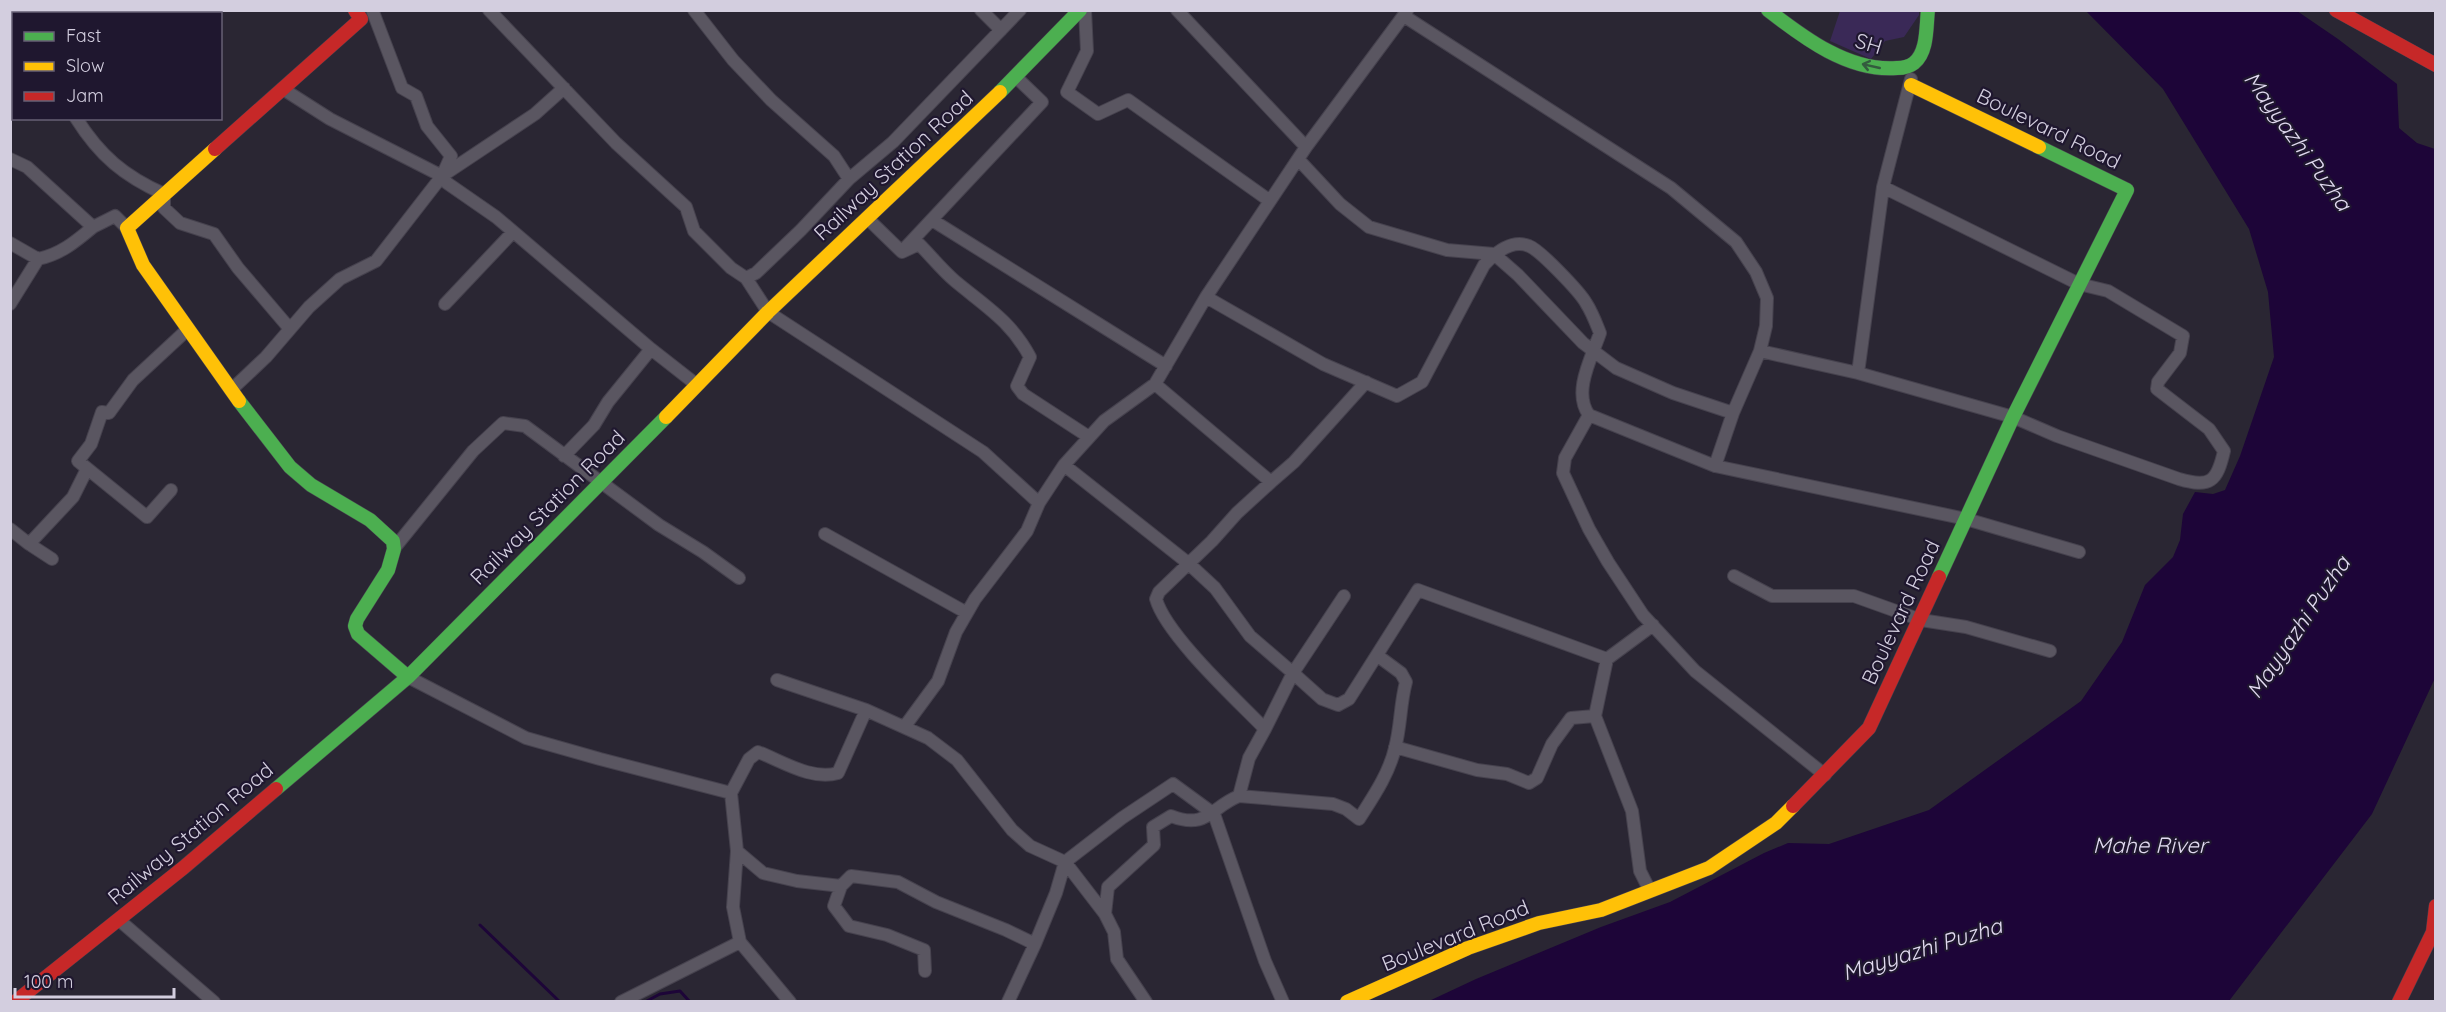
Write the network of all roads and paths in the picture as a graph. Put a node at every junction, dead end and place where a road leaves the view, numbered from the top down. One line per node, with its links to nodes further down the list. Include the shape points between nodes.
1 (489, 10): 18 (street)
2 (694, 10): 25 (street, via 733,60 834,156)
3 (981, 10): 13 (street)
4 (1020, 10): 13 (street)
5 (1080, 10): 16 (street, Railway Station Road)
6 (1085, 10): 28 (street, via 1087,51 1067,92 1098,114 1128,100)
7 (1177, 10): 21 (street)
8 (1768, 10): 14 (street, SH, one-way to 8, via 1885,69 1850,61 1794,31)
9 (1928, 10): 14 (street, via 1920,55)
10 (2336, 10): 15 (street)
11 (366, 13): 19 (street); 24 (street, via 402,88 416,96 427,126 451,156)
12 (1406, 13): 21 (street); 48 (street, via 1671,188 1736,242 1767,298)
13 (1001, 30): 25 (street, via 893,142)
14 (1912, 65): 17 (street)
15 (2436, 65)
16 (1016, 76): 29 (street, Railway Station Road); 30 (street, via 1042,102)
17 (1911, 85): 26 (street); 39 (street, Boulevard Road, via 2127,190)
18 (564, 88): 24 (street, via 535,114); 38 (street, via 686,207 694,231)
19 (283, 89): 24 (street, via 330,119); 27 (street)
20 (77, 120): 27 (street, via 88,138 125,174)
21 (1306, 147): 23 (street)
22 (10, 159): 31 (street, via 27,167)
23 (1298, 159): 28 (street); 36 (street, via 1340,204 1369,227 1448,250)
24 (442, 176): 33 (street); 45 (street, via 376,261 340,279)
25 (849, 179): 38 (street, via 801,230)
26 (1883, 187): 39 (street); 50 (street)
27 (164, 195): 32 (street); 45 (street, via 164,208 180,223 214,234)
28 (1270, 201): 40 (street)
29 (867, 218): 35 (street); 43 (street, Railway Station Road)
30 (932, 220): 35 (street); 49 (street)
31 (93, 227): 32 (street, via 115,216); 37 (street, via 68,248)
32 (127, 228): 44 (street, via 143,264)
33 (513, 232): 41 (street); 46 (street)
34 (10, 243): 37 (street)
35 (902, 252): 58 (street, via 919,244 953,279 990,308 1019,337 1030,357 1017,386 1023,394)
36 (1494, 254): 47 (street); 47 (street, via 1520,245 1539,252 1585,300 1600,333); 51 (street, via 1484,265 1422,382 1397,396)
37 (38, 259): 42 (street)
38 (746, 278): 43 (street)
39 (2079, 284): 57 (street, Boulevard Road); 57 (street, via 2109,291 2183,336 2180,353 2157,389 2209,429 2224,451 2221,466 2214,479 2197,484)
40 (1206, 297): 49 (street); 51 (street, via 1323,364)
41 (445, 303)
42 (10, 304)
43 (768, 312): 53 (street, Railway Station Road); 66 (street, via 983,452)
44 (188, 328): 54 (street); 62 (street, via 133,380 109,413 102,412 91,444 78,461)
45 (290, 329): 54 (street)
46 (651, 349): 53 (street); 59 (street, via 594,425)
47 (1594, 351): 55 (street, via 1644,382); 56 (street, via 1581,389 1582,405)
48 (1760, 351): 50 (street); 55 (street)
49 (1166, 366): 52 (street)
50 (1858, 373): 57 (street)
51 (1365, 382): 64 (street, via 1300,455)
52 (1155, 384): 58 (street, via 1104,421); 64 (street)
53 (697, 385): 63 (street, Railway Station Road)
54 (231, 390): 71 (street, via 290,467 311,485 370,520)
55 (1733, 412): 61 (street)
56 (1589, 415): 61 (street); 80 (street, via 1565,458 1563,473 1608,562)
57 (2013, 417): 67 (street, Boulevard Road)
58 (1089, 437): 60 (street)
59 (564, 456): 63 (street); 71 (street, via 525,426 503,423 473,451)
60 (1064, 465): 66 (street); 74 (street)
61 (1715, 466): 67 (street)
62 (87, 469): 65 (street, via 147,517); 70 (street, via 73,497)
63 (603, 482): 76 (street); 85 (street, Railway Station Road)
64 (1270, 482): 74 (street)
65 (171, 490)
66 (1039, 503): 78 (street, via 1027,531)
67 (1966, 519): 72 (street); 79 (street, Boulevard Road)
68 (10, 529): 70 (street)
69 (825, 534): 78 (street)
70 (29, 544): 73 (street)
71 (396, 546): 85 (street, via 391,564 355,626 358,634)
72 (2079, 552)
73 (52, 559)
74 (1188, 563): 84 (street, via 1226,601 1250,636); 90 (street, via 1159,592 1158,605 1198,659)
75 (1734, 576): 79 (street, via 1772,596 1854,596)
76 (739, 578)
77 (1344, 596): 84 (street)
78 (967, 613): 89 (street, via 938,681)
79 (1921, 620): 81 (street, via 1966,627); 92 (street, Boulevard Road, via 1869,728)
80 (1653, 625): 83 (street); 92 (street, via 1695,671)
81 (2050, 651)
82 (1378, 656): 83 (street, via 1418,590); 84 (street, via 1349,699 1338,705 1322,699); 91 (street, via 1401,673 1406,682)
83 (1607, 659): 88 (street)
84 (1293, 673): 90 (street)
85 (408, 677): 93 (street, via 526,738); 102 (street, Railway Station Road)
86 (777, 680): 87 (street)
87 (866, 710): 89 (street); 93 (street, via 838,773 815,774 758,752 749,759)
88 (1595, 716): 91 (street, via 1571,718 1552,744 1537,778 1528,783 1507,774 1477,770); 99 (street, via 1632,810 1640,871)
89 (904, 726): 97 (street, via 957,760 1012,830 1030,846)
90 (1265, 729): 94 (street, via 1249,758)
91 (1395, 747): 94 (street, via 1389,766 1359,819 1333,804)
92 (1825, 775): 99 (street, Boulevard Road, via 1776,822 1709,868)
93 (731, 793): 96 (street)
94 (1239, 796): 95 (street)
95 (1214, 814): 97 (street, via 1173,784); 101 (street, via 1187,822 1171,816 1153,827 1154,845 1108,887); 113 (street, via 1264,961)
96 (737, 851): 98 (street, via 763,873); 104 (street, via 733,907)
97 (1065, 862): 101 (street); 105 (street)
98 (841, 885): 105 (street, via 851,876 898,882); 106 (street, via 834,906 849,926 887,935 924,950)
99 (1650, 891): 114 (street, Boulevard Road, via 1601,910 1539,923 1468,948)
100 (2436, 906): 103 (street)
101 (1106, 914): 112 (street, via 1114,932 1117,959)
102 (119, 920): 107 (street, Railway Station Road); 108 (street)
103 (2434, 933): 115 (street)
104 (740, 942): 109 (street); 110 (street)
105 (1035, 944): 111 (street)
106 (925, 971)
107 (15, 1002)
108 (214, 1002)
109 (621, 1002)
110 (790, 1002)
111 (1008, 1002)
112 (1146, 1002)
113 (1283, 1002)
114 (1347, 1002)
115 (2399, 1002)

